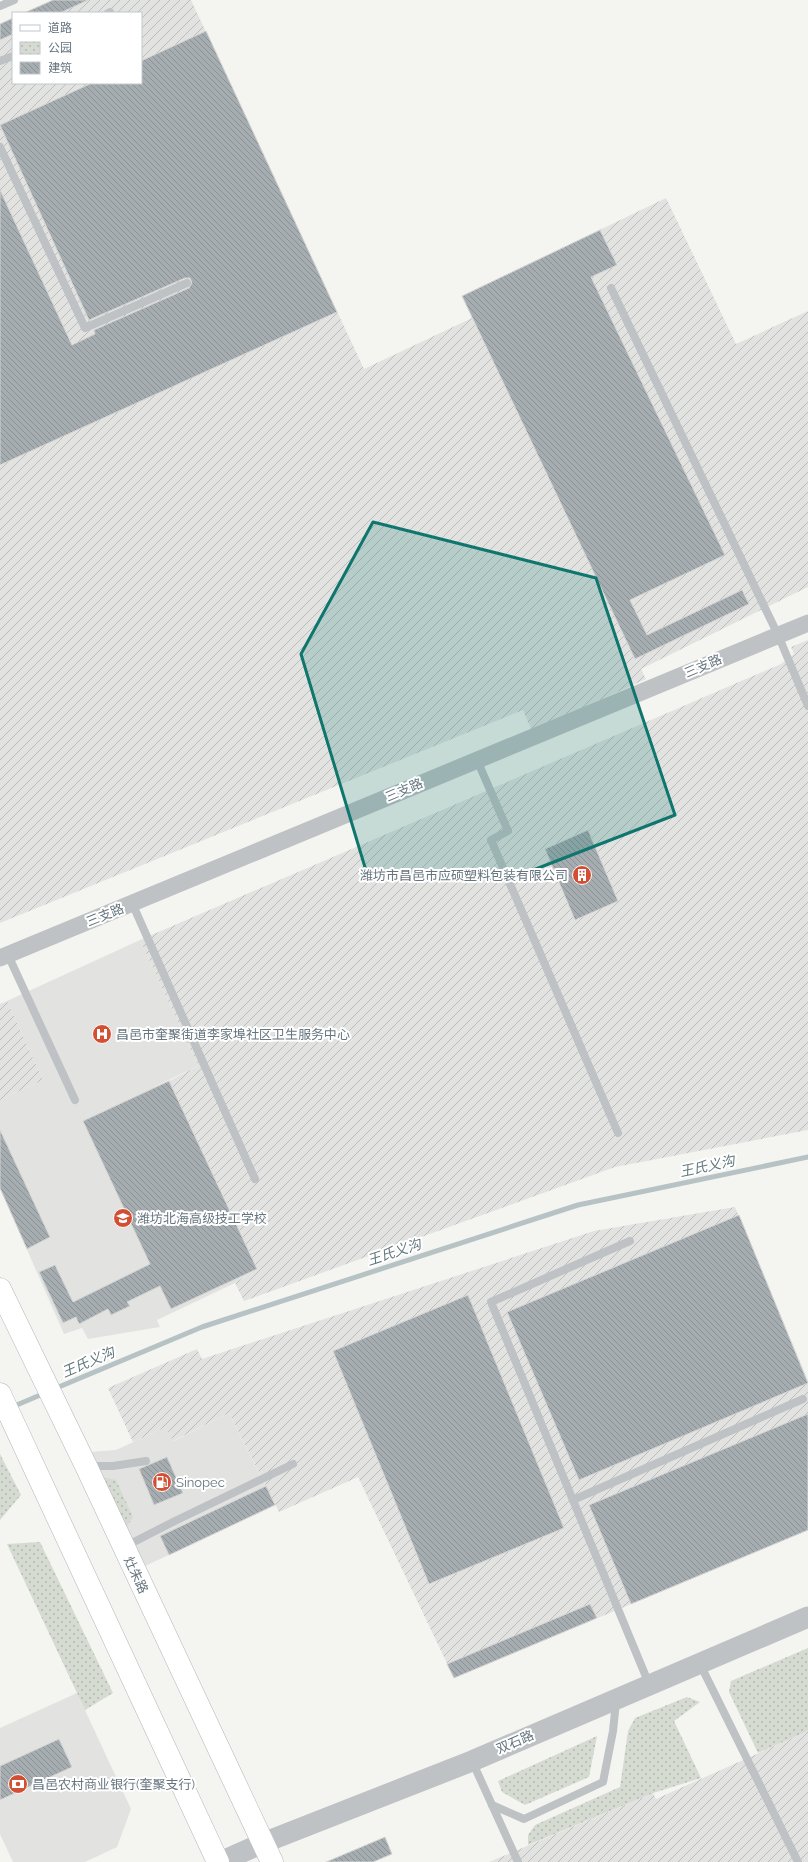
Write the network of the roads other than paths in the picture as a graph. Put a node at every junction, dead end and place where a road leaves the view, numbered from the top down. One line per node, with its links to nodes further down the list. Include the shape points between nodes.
1 (14, 0): 2 (lane)
2 (0, 6)
3 (12, 56): 4 (lane)
4 (0, 61)
5 (0, 147): 6 (lane, via 84,328)
6 (187, 283)
7 (611, 288): 9 (lane)
8 (808, 623): 9 (street, 三支路)
9 (778, 635): 10 (lane); 11 (street, 三支路)
10 (808, 706)
11 (477, 760): 12 (street, 三支路); 15 (lane, via 508,831 491,840)
12 (132, 903): 13 (street, 三支路); 16 (lane)
13 (4, 956): 14 (lane)
14 (75, 1100)
15 (618, 1133)
16 (255, 1179)
17 (630, 1241): 24 (lane, via 491,1302)
18 (0, 1289): 23 (main road, 灶朱路)
19 (0, 1394): 33 (main road)
20 (803, 1399): 24 (lane)
21 (146, 1460): 23 (lane, via 113,1466)
22 (293, 1464): 25 (lane)
23 (86, 1466): 25 (main road, 灶朱路)
24 (573, 1500): 28 (lane)
25 (123, 1548): 32 (main road, 灶朱路)
26 (808, 1617): 27 (street, 双石路)
27 (700, 1663): 28 (street, 双石路); 36 (lane)
28 (649, 1685): 29 (street, 双石路)
29 (616, 1699): 30 (street, 双石路); 31 (lane, via 603,1782 524,1819)
30 (472, 1761): 31 (lane); 32 (street, 双石路)
31 (492, 1805): 35 (lane)
32 (263, 1843): 33 (street, 双石路); 34 (main road, 灶朱路)
33 (219, 1862)
34 (272, 1862)
35 (518, 1862)
36 (798, 1862)

